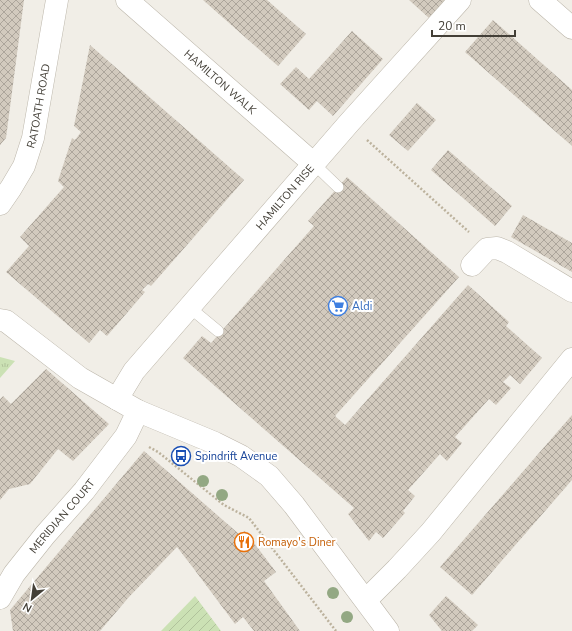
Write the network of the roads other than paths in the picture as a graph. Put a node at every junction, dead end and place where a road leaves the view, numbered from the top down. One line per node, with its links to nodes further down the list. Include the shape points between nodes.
1 (57, 0): 8 (street, RATOATH ROAD, via 33,138 24,166)
2 (126, 0): 6 (street, HAMILTON WALK)
3 (460, 0): 6 (street, HAMILTON RISE)
4 (540, 0): 5 (street)
5 (572, 28)
6 (314, 164): 7 (lane); 11 (street, HAMILTON RISE)
7 (338, 186)
8 (0, 204)
9 (472, 265): 10 (street, via 487,248 497,248)
10 (572, 291)
11 (190, 307): 13 (lane); 15 (street, HAMILTON RISE, via 134,371)
12 (0, 320): 15 (street, via 6,321 80,378)
13 (218, 331)
14 (572, 359): 18 (street, via 431,532)
15 (117, 399): 16 (street)
16 (138, 411): 17 (street, MERIDIAN COURT, via 126,436 84,491 14,574); 18 (street, via 215,443 241,456 269,476)
17 (0, 598)
18 (366, 600): 19 (street)
19 (388, 631)

